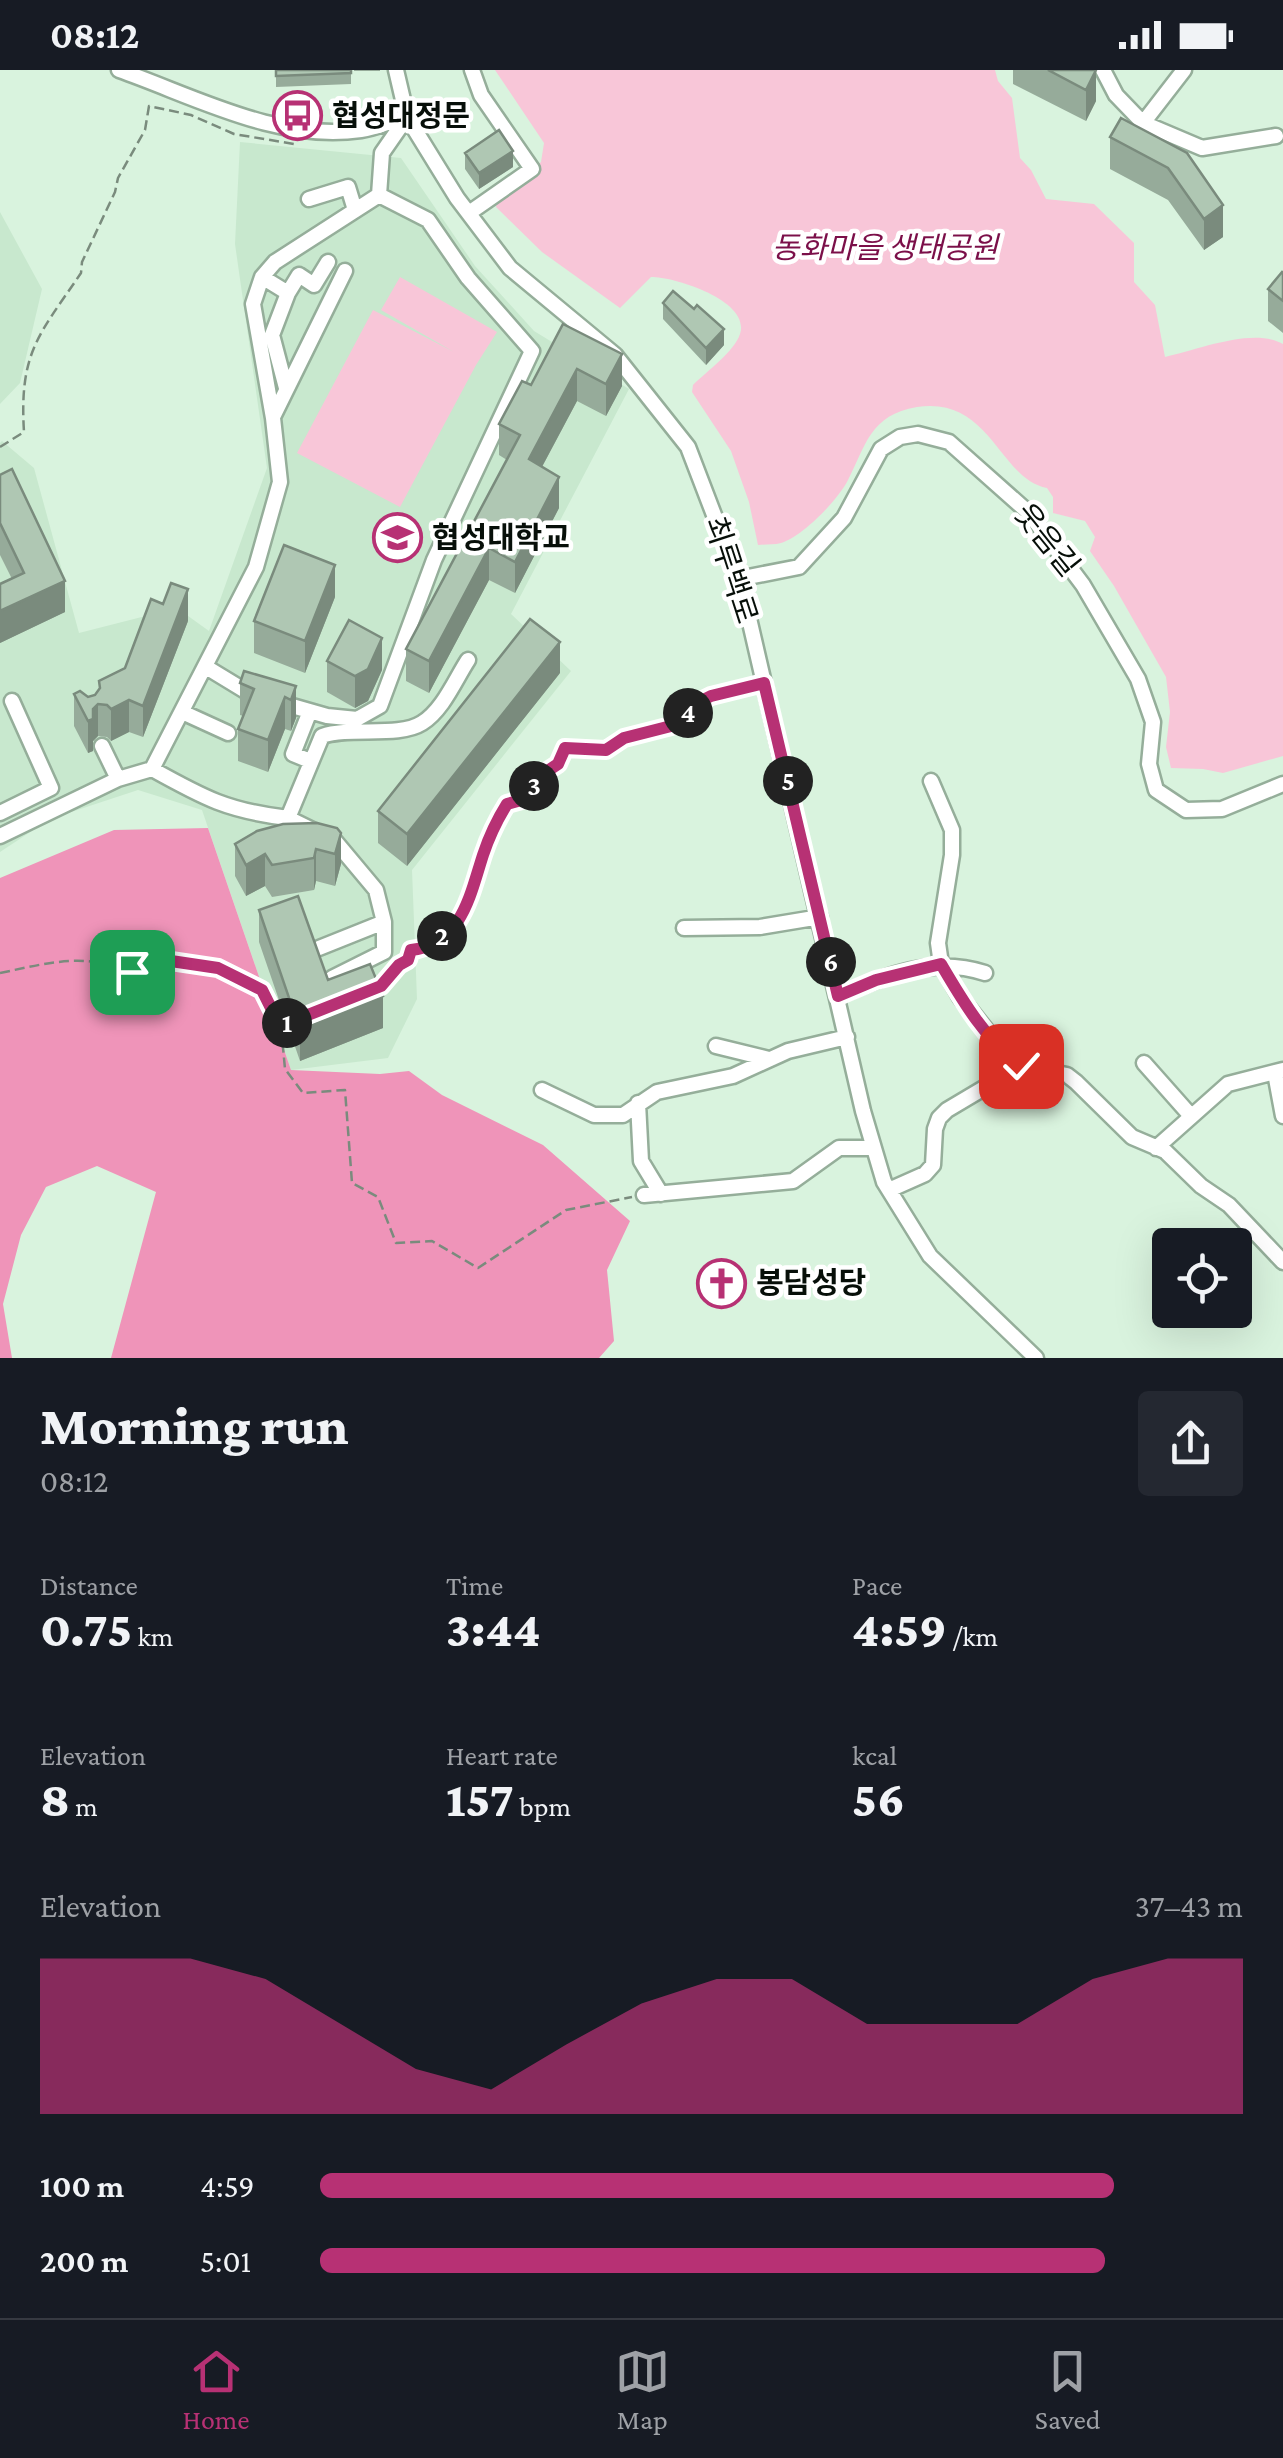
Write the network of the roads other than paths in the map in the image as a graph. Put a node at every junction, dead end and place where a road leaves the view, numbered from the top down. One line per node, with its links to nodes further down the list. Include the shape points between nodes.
1 (120, 70): 6 (street, via 265,123 310,131 361,130)
2 (396, 70): 6 (street, 최루백로)
3 (472, 70): 12 (street, via 481,95 532,169)
4 (1103, 70): 7 (street, via 1116,95)
5 (1184, 70): 7 (street)
6 (407, 117): 9 (street, via 382,152); 12 (street, 최루백로)
7 (1144, 123): 8 (street, via 1202,148)
8 (1276, 136)
9 (380, 194): 11 (street); 25 (street, via 428,220 532,351 434,560 380,706 357,719)
10 (310, 198): 11 (street, via 348,187)
11 (355, 210): 15 (street)
12 (469, 213): 21 (street, 최루백로, via 510,268 615,355 688,448)
13 (328, 262): 16 (street)
14 (345, 271): 18 (street)
15 (262, 277): 17 (street); 20 (street, via 253,304)
16 (314, 285): 17 (street, via 298,275); 18 (street)
17 (288, 293): 19 (street, via 272,335)
18 (331, 295): 19 (street)
19 (286, 388): 20 (street)
20 (273, 418): 23 (street, via 280,482 256,567)
21 (738, 579): 33 (street, 웃음길, via 799,567 844,518 881,449 918,434 948,442 1030,513 1084,584 1138,679 1153,722 1149,764 1156,790 1186,810 1222,809); 37 (street, 최루백로)
22 (468, 660): 29 (street, via 420,724 339,730 322,736)
23 (206, 667): 25 (street, via 253,695); 26 (street)
24 (12, 701): 34 (street, via 51,788)
25 (310, 711): 29 (street, via 293,754)
26 (182, 712): 27 (street); 30 (street)
27 (228, 732)
28 (102, 746): 31 (street)
29 (310, 761): 35 (street)
30 (152, 769): 31 (street); 35 (street, via 215,804)
31 (118, 779): 36 (street)
32 (931, 780): 41 (street, via 952,830)
33 (1283, 784)
34 (0, 813)
35 (288, 818): 38 (street, via 335,841 376,890)
36 (0, 836)
37 (820, 918): 39 (street); 44 (street, 최루백로)
38 (384, 922): 40 (street); 43 (street, via 384,952)
39 (684, 928)
40 (318, 948)
41 (941, 964): 42 (street); 44 (street); 49 (street, via 960,997)
42 (985, 973)
43 (332, 978)
44 (838, 996): 45 (street, 최루백로)
45 (847, 1037): 47 (street); 55 (street, 최루백로)
46 (716, 1046): 47 (street)
47 (769, 1060): 52 (street)
48 (1144, 1063): 53 (street)
49 (1021, 1066): 56 (street, via 1066,1075 1132,1136); 57 (street, via 947,1110 934,1129 933,1165)
50 (1279, 1071): 53 (street, via 1228,1084); 54 (street)
51 (542, 1090): 52 (street, via 594,1115 622,1114)
52 (638, 1103): 58 (street, via 641,1161)
53 (1191, 1116): 56 (street)
54 (1283, 1116)
55 (874, 1148): 57 (street, 최루백로); 58 (street, via 839,1148 794,1181)
56 (1156, 1148): 60 (street, via 1230,1204)
57 (889, 1190): 61 (street, 최루백로, via 930,1256)
58 (661, 1194): 59 (street)
59 (644, 1195)
60 (1283, 1262)
61 (1036, 1358)

